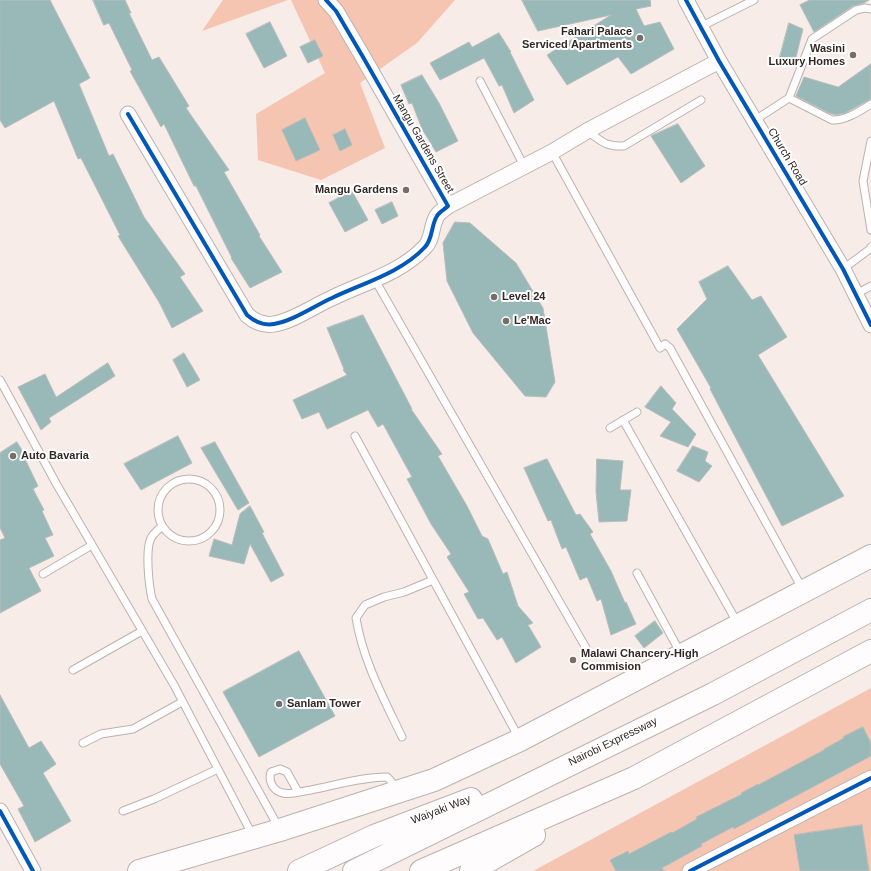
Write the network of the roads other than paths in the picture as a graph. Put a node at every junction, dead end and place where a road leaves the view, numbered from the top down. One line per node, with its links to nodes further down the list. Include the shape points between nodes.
1 (326, 0): 17 (street, Mangu Gardens Street, via 336,11 364,57)
2 (686, 0): 5 (street, Church Road)
3 (754, 0): 5 (lane)
4 (871, 9): 8 (lane, via 856,10 812,38)
5 (700, 27): 6 (street, Church Road)
6 (719, 61): 12 (street, Church Road); 13 (street)
7 (480, 81): 16 (lane)
8 (789, 98): 10 (lane, via 832,120 860,111); 12 (lane)
9 (701, 100): 13 (lane, via 624,146 607,145)
10 (871, 104)
11 (128, 114): 21 (street, Mangu Gardens Street, via 247,315 255,322 273,325 286,321 333,297)
12 (755, 120): 20 (street, Church Road)
13 (587, 131): 15 (street)
14 (871, 140): 18 (lane, via 863,181)
15 (552, 152): 16 (street); 36 (lane, via 660,348 666,344 670,348)
16 (524, 166): 17 (street)
17 (448, 206): 21 (street, Mangu Gardens Street, via 437,215 427,246 413,259)
18 (871, 230)
19 (871, 247): 20 (lane)
20 (843, 269): 23 (street, Church Road)
21 (376, 280): 40 (lane)
22 (871, 286): 23 (lane)
23 (856, 294): 24 (street, Church Road)
24 (871, 325)
25 (0, 380): 31 (lane)
26 (637, 412): 27 (lane)
27 (622, 420): 28 (lane); 38 (lane)
28 (610, 428)
29 (355, 436): 35 (lane)
30 (162, 526): 30 (lane, via 157,506 164,490 171,484 188,478 205,482 212,488 220,504 219,517 213,529 206,535 190,541 181,540 172,536); 56 (lane, via 154,533 149,545 149,585 152,599)
31 (92, 546): 34 (lane); 39 (lane)
32 (871, 556): 36 (highway)
33 (637, 573): 42 (lane)
34 (43, 574)
35 (433, 580): 45 (lane, via 365,605 356,618 370,669); 46 (lane)
36 (804, 592): 38 (highway)
37 (871, 610): 48 (highway, Nairobi Expressway, via 713,694)
38 (739, 626): 42 (highway)
39 (142, 631): 43 (lane); 44 (lane)
40 (586, 648)
41 (871, 651): 50 (highway)
42 (682, 656): 46 (highway)
43 (73, 670)
44 (182, 702): 47 (lane, via 133,729 101,734); 49 (lane)
45 (402, 737)
46 (520, 740): 53 (highway, via 434,780)
47 (83, 742)
48 (586, 755): 60 (highway, Waiyaki Way, via 374,836); 61 (highway, Nairobi Expressway)
49 (218, 769): 55 (lane); 57 (lane)
50 (634, 778): 62 (highway); 63 (highway)
51 (871, 778): 64 (street)
52 (298, 792): 53 (lane, via 373,777 387,777)
53 (395, 792): 56 (highway)
54 (0, 811): 58 (street)
55 (123, 811)
56 (280, 830): 57 (highway)
57 (254, 838): 59 (highway)
58 (33, 871)
59 (139, 871)
60 (299, 871)
61 (354, 871)
62 (421, 871)
63 (471, 871)
64 (690, 871)

